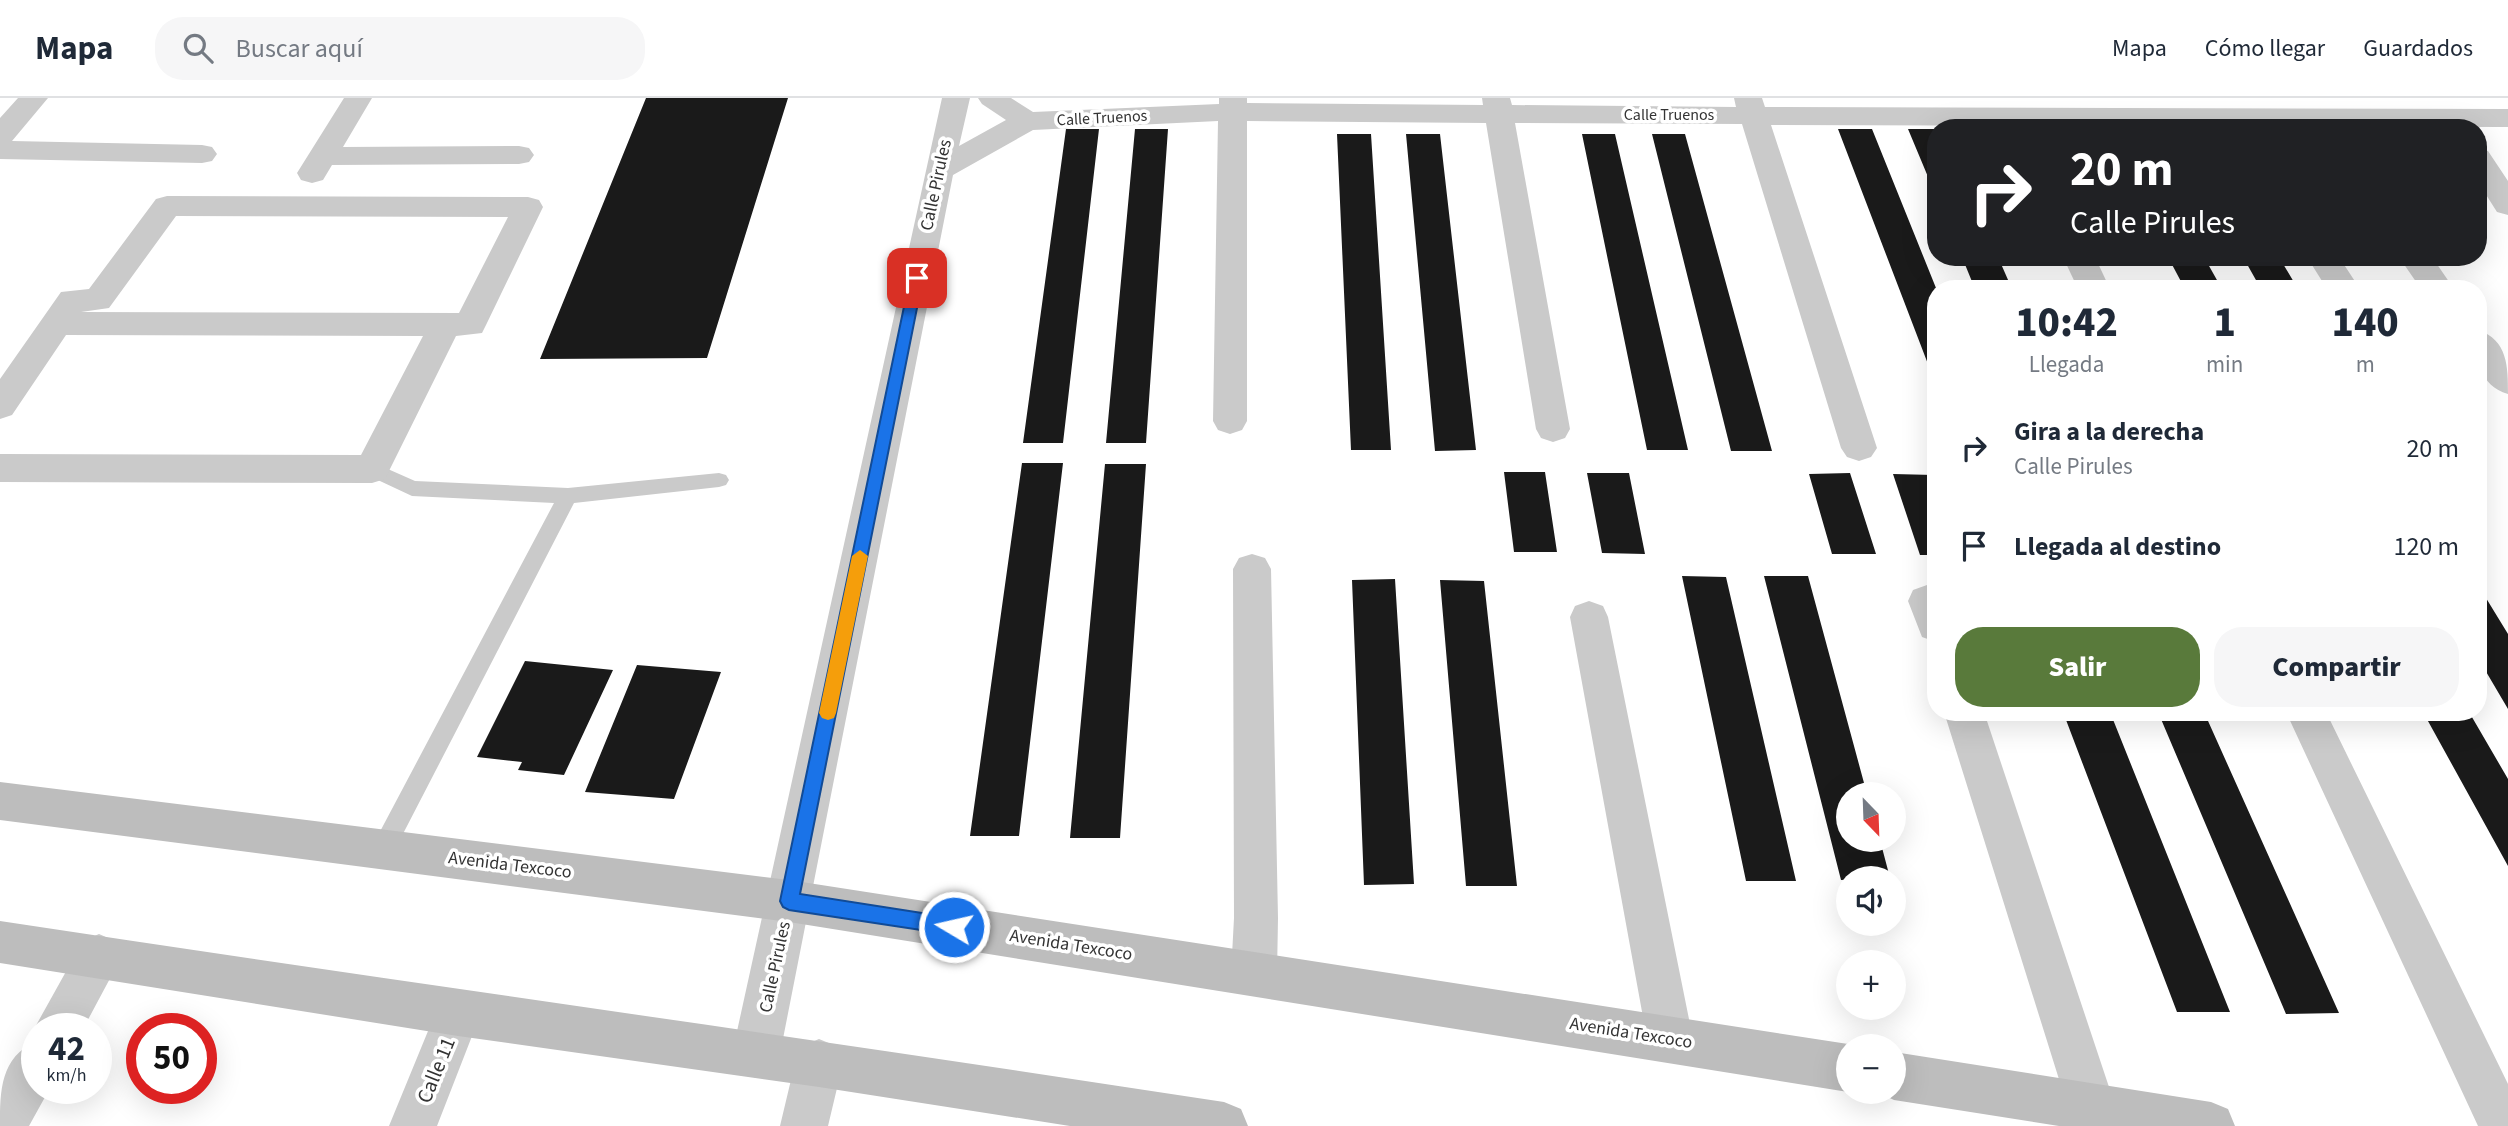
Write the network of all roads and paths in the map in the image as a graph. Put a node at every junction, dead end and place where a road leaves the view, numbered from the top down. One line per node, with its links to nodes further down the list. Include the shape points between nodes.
1 (34, 98): 14 (street)
2 (358, 98): 18 (street)
3 (956, 98): 19 (street, Calle Pirules)
4 (992, 98): 13 (street)
5 (1233, 105): 6 (street, Calle Truenos); 13 (street, Calle Truenos); 28 (street)
6 (1497, 106): 7 (street, Calle Truenos); 29 (street)
7 (1751, 107): 8 (street, Calle Truenos); 30 (street)
8 (2010, 114): 9 (street, Calle Truenos)
9 (2230, 115): 10 (street, Calle Truenos)
10 (2308, 115): 11 (street, Calle Truenos)
11 (2451, 115): 12 (street, Calle Truenos)
12 (2508, 118)
13 (1027, 121): 19 (street, Calle Truenos)
14 (0, 136)
15 (0, 150): 16 (street)
16 (202, 154)
17 (519, 155): 18 (street)
18 (322, 156): 22 (street)
19 (939, 170): 41 (street, Calle Pirules)
20 (2487, 172): 21 (street)
21 (2508, 205)
22 (291, 207): 23 (street, via 167,205 98,300 72,300); 24 (street, via 528,207 470,325)
23 (57, 323): 24 (street); 27 (street)
24 (444, 325): 32 (street)
25 (2487, 354): 26 (street)
26 (2508, 382)
27 (0, 406)
28 (1230, 421)
29 (1553, 429)
30 (1859, 448)
31 (0, 468): 32 (street)
32 (372, 469): 34 (lane, via 412,488)
33 (719, 480): 34 (lane)
34 (568, 496): 40 (lane)
35 (1252, 569): 44 (street)
36 (1589, 617): 47 (street)
37 (1967, 721): 53 (street)
38 (2310, 721): 59 (street)
39 (0, 801): 40 (main road, Avenida Texcoco)
40 (383, 849): 41 (main road, Avenida Texcoco)
41 (789, 901): 44 (main road, Avenida Texcoco); 48 (street, Calle Pirules)
42 (0, 942): 43 (main road)
43 (99, 956): 45 (street); 46 (main road)
44 (1254, 974): 47 (main road, Avenida Texcoco)
45 (66, 1013)
46 (458, 1013): 48 (main road); 55 (street, Calle 11)
47 (1670, 1039): 50 (main road, Avenida Texcoco)
48 (756, 1054): 49 (main road)
49 (819, 1063): 56 (street); 57 (main road)
50 (1836, 1066)
51 (1906, 1078): 53 (main road)
52 (21, 1093): 54 (street)
53 (2092, 1108): 58 (main road)
54 (2, 1126)
55 (413, 1126)
56 (804, 1126)
57 (1224, 1126)
58 (2211, 1126)
59 (2503, 1126)

